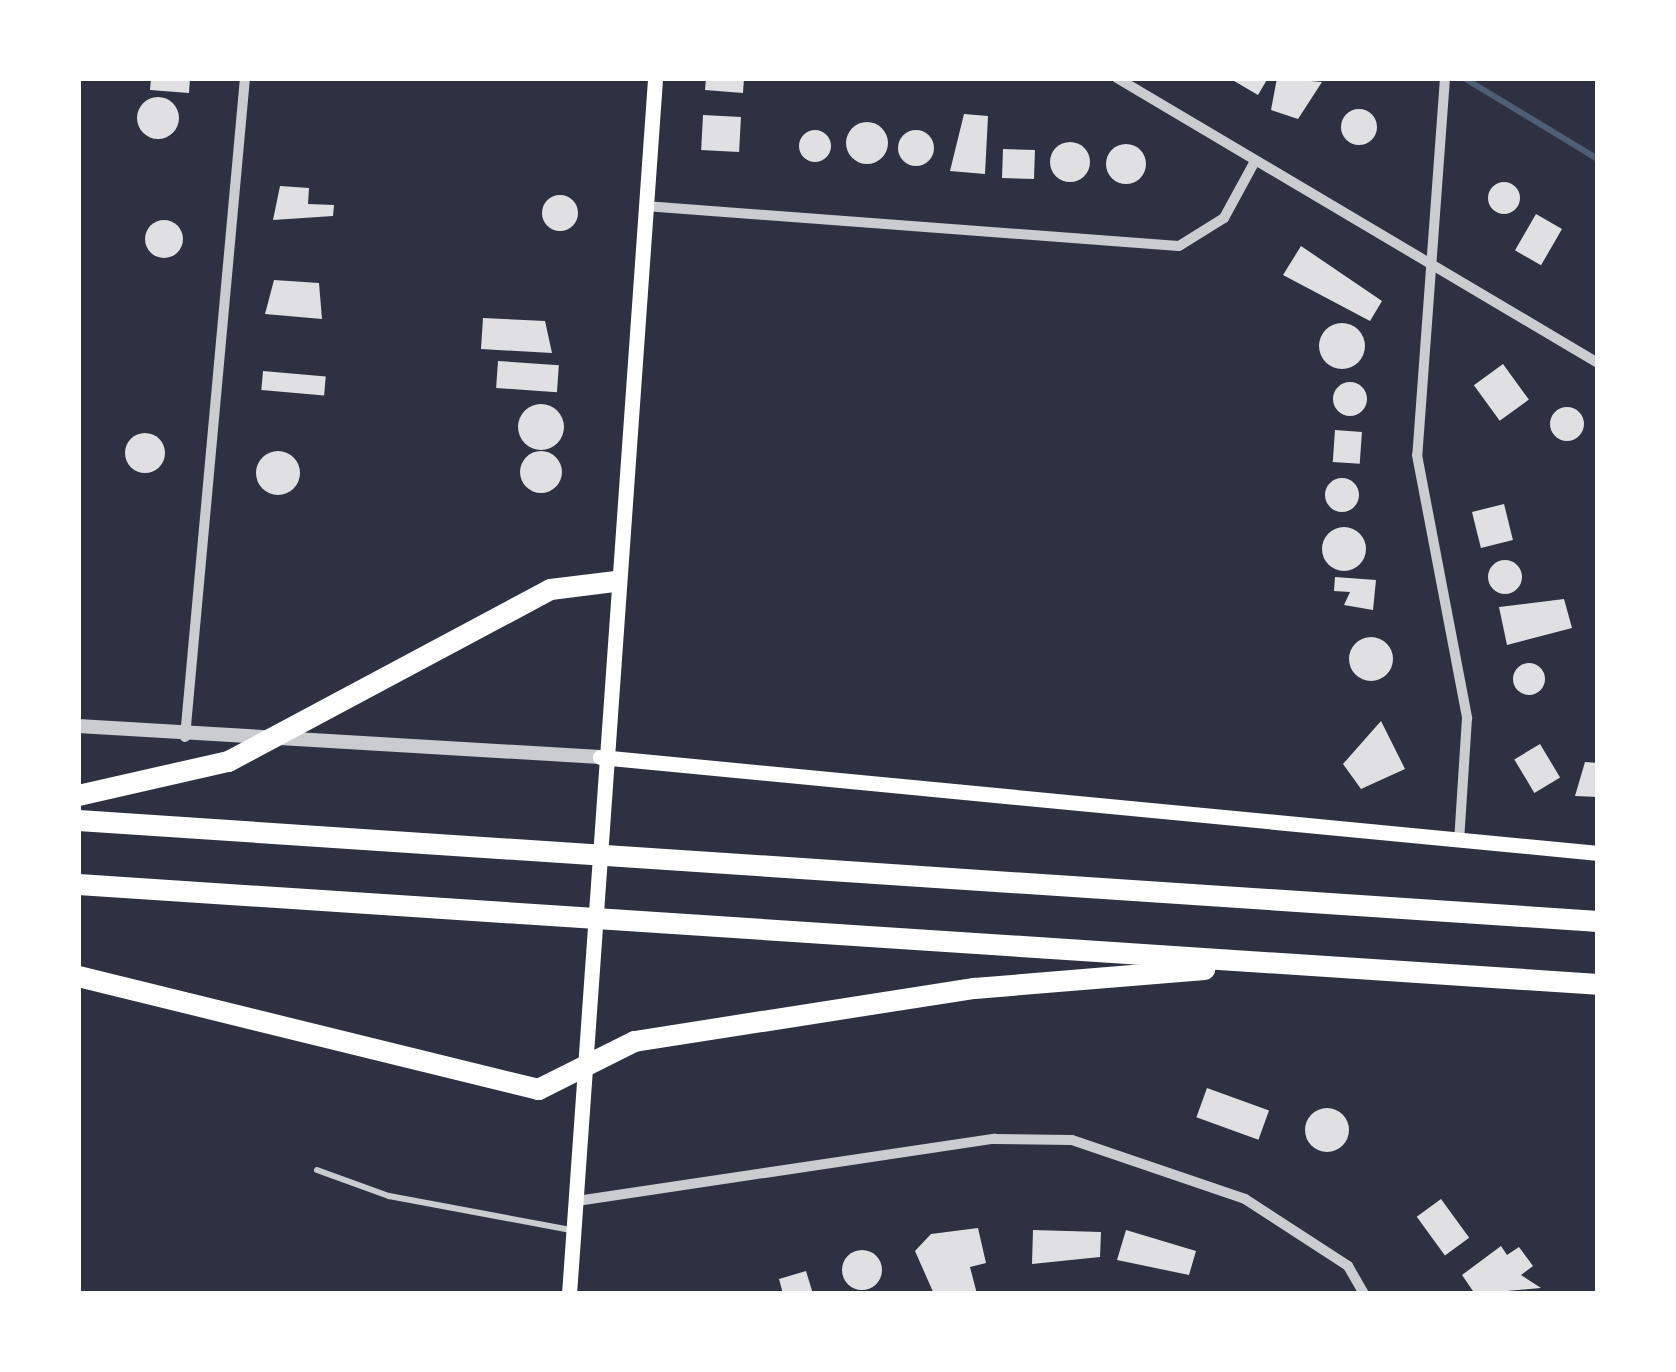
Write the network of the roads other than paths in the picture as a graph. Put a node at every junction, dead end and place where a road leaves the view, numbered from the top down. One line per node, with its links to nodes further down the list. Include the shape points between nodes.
1 (245, 78): 11 (street)
2 (655, 78): 6 (main road)
3 (1117, 78): 5 (street)
4 (1445, 78): 7 (street)
5 (1254, 164): 6 (street, via 1224,218 1179,246); 7 (street)
6 (645, 206): 9 (main road)
7 (1432, 264): 8 (street); 15 (street, via 1417,455 1467,718)
8 (1598, 363)
9 (614, 581): 12 (main road); 13 (highway, via 550,589 228,761)
10 (78, 727): 11 (street)
11 (185, 737): 12 (street)
12 (601, 757): 15 (main road); 22 (main road)
13 (78, 795)
14 (78, 820): 18 (highway)
15 (1459, 842): 16 (main road)
16 (1598, 853)
17 (78, 884): 19 (highway)
18 (1598, 921)
19 (1265, 962): 21 (highway); 22 (highway, via 974,988 634,1041)
20 (78, 976): 22 (highway, via 538,1089)
21 (1598, 984)
22 (582, 1072): 24 (main road)
23 (317, 1170): 25 (lane, via 389,1196)
24 (577, 1201): 25 (main road); 27 (street, via 994,1139 1072,1140 1245,1199 1348,1266)
25 (574, 1230): 26 (main road)
26 (569, 1294)
27 (1364, 1294)

